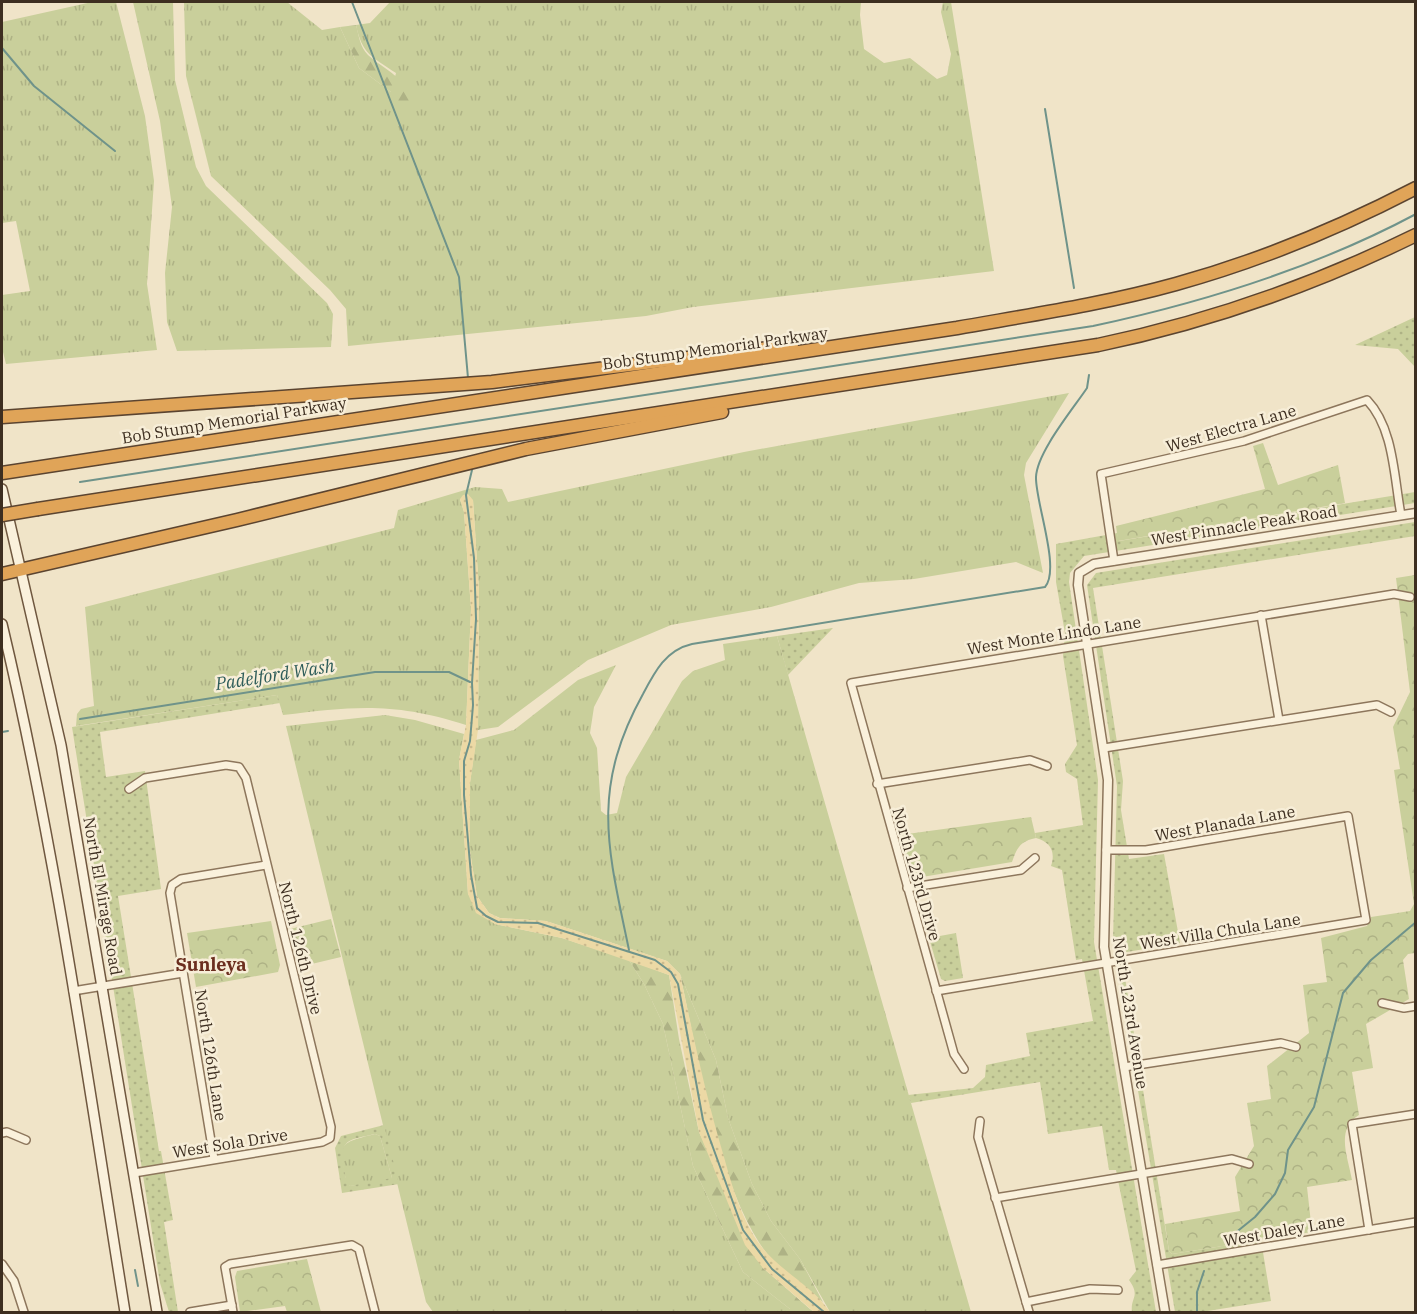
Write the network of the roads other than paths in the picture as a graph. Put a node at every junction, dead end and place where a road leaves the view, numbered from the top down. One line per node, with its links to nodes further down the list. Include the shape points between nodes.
1 (1416, 188): 3 (highway, Bob Stump Memorial Parkway, via 1266,255 1176,284 1089,305)
2 (1416, 235): 4 (highway, via 1319,279 1180,326 1098,345)
3 (957, 328): 5 (highway, via 492,382); 6 (highway, Bob Stump Memorial Parkway)
4 (962, 367): 9 (highway, bridge); 12 (highway, via 604,433)
5 (2, 417)
6 (2, 473)
7 (2, 489): 12 (main road, North El Mirage Road)
8 (1416, 513): 10 (street, West Pinnacle Peak Road)
9 (2, 515)
10 (1401, 515): 11 (street, West Pinnacle Peak Road); 11 (street, West Electra Lane, via 1386,436 1376,410 1367,400 1236,443 1101,474)
11 (1114, 561): 13 (street, West Pinnacle Peak Road, via 1094,564)
12 (22, 571): 14 (highway); 33 (main road, North El Mirage Road, via 61,745)
13 (1079, 573): 18 (street, North 123rd Avenue)
14 (2, 574)
15 (1410, 597): 16 (street, West Monte Lindo Lane, via 1394,594)
16 (1261, 615): 18 (street, West Monte Lindo Lane); 21 (street)
17 (2, 624): 34 (main road, via 44,819)
18 (1087, 643): 19 (street, West Monte Lindo Lane); 22 (street, North 123rd Avenue)
19 (850, 683): 24 (street, North 123rd Drive)
20 (1391, 712): 21 (street, via 1377,705)
21 (1280, 720): 22 (street)
22 (1104, 748): 26 (street, North 123rd Avenue, via 1108,780)
23 (1047, 766): 24 (street, via 1030,760)
24 (877, 784): 29 (street, North 123rd Drive)
25 (129, 789): 28 (street, North 126th Drive, via 146,778 226,765 239,767 246,778)
26 (1106, 850): 30 (street, West Planada Lane, via 1146,850 1348,816); 31 (street, North 123rd Avenue)
27 (1035, 858): 29 (street, via 1021,870)
28 (266, 865): 32 (street, North 126th Lane, via 181,879 172,885); 44 (street, North 126th Drive, via 329,1119)
29 (907, 888): 35 (street, North 123rd Drive)
30 (1366, 920): 31 (street, West Villa Chula Lane)
31 (1106, 964): 35 (street, West Villa Chula Lane); 39 (street, North 123rd Avenue)
32 (183, 973): 33 (street); 46 (street, North 126th Lane)
33 (103, 986): 34 (street); 48 (main road, North El Mirage Road)
34 (73, 991): 59 (main road)
35 (936, 991): 40 (street, North 123rd Drive, via 954,1054)
36 (1382, 1003): 37 (street, via 1404,1008)
37 (1416, 1006)
38 (1296, 1047): 39 (street, via 1281,1043)
39 (1124, 1067): 49 (street, North 123rd Avenue)
40 (964, 1069)
41 (1416, 1114): 52 (street, via 1352,1124)
42 (980, 1121): 50 (street, via 978,1137)
43 (2, 1133): 45 (street)
44 (330, 1138): 46 (street, West Sola Drive)
45 (26, 1140)
46 (214, 1159): 48 (street, West Sola Drive)
47 (1249, 1164): 49 (street, via 1232,1159)
48 (134, 1173): 60 (main road, North El Mirage Road)
49 (1142, 1174): 50 (street); 54 (street, North 123rd Avenue)
50 (995, 1197): 56 (street)
51 (1416, 1222): 52 (street, West Daley Lane)
52 (1369, 1230): 54 (street, West Daley Lane)
53 (2, 1264): 58 (street, via 14,1281)
54 (1157, 1265): 64 (street, North 123rd Avenue)
55 (1118, 1290): 56 (street, via 1090,1289)
56 (1026, 1302): 63 (street)
57 (232, 1309): 61 (street); 62 (street, via 225,1267 357,1246)
58 (24, 1312)
59 (125, 1312)
60 (157, 1312)
61 (190, 1312)
62 (375, 1312)
63 (1029, 1312)
64 (1166, 1312)

